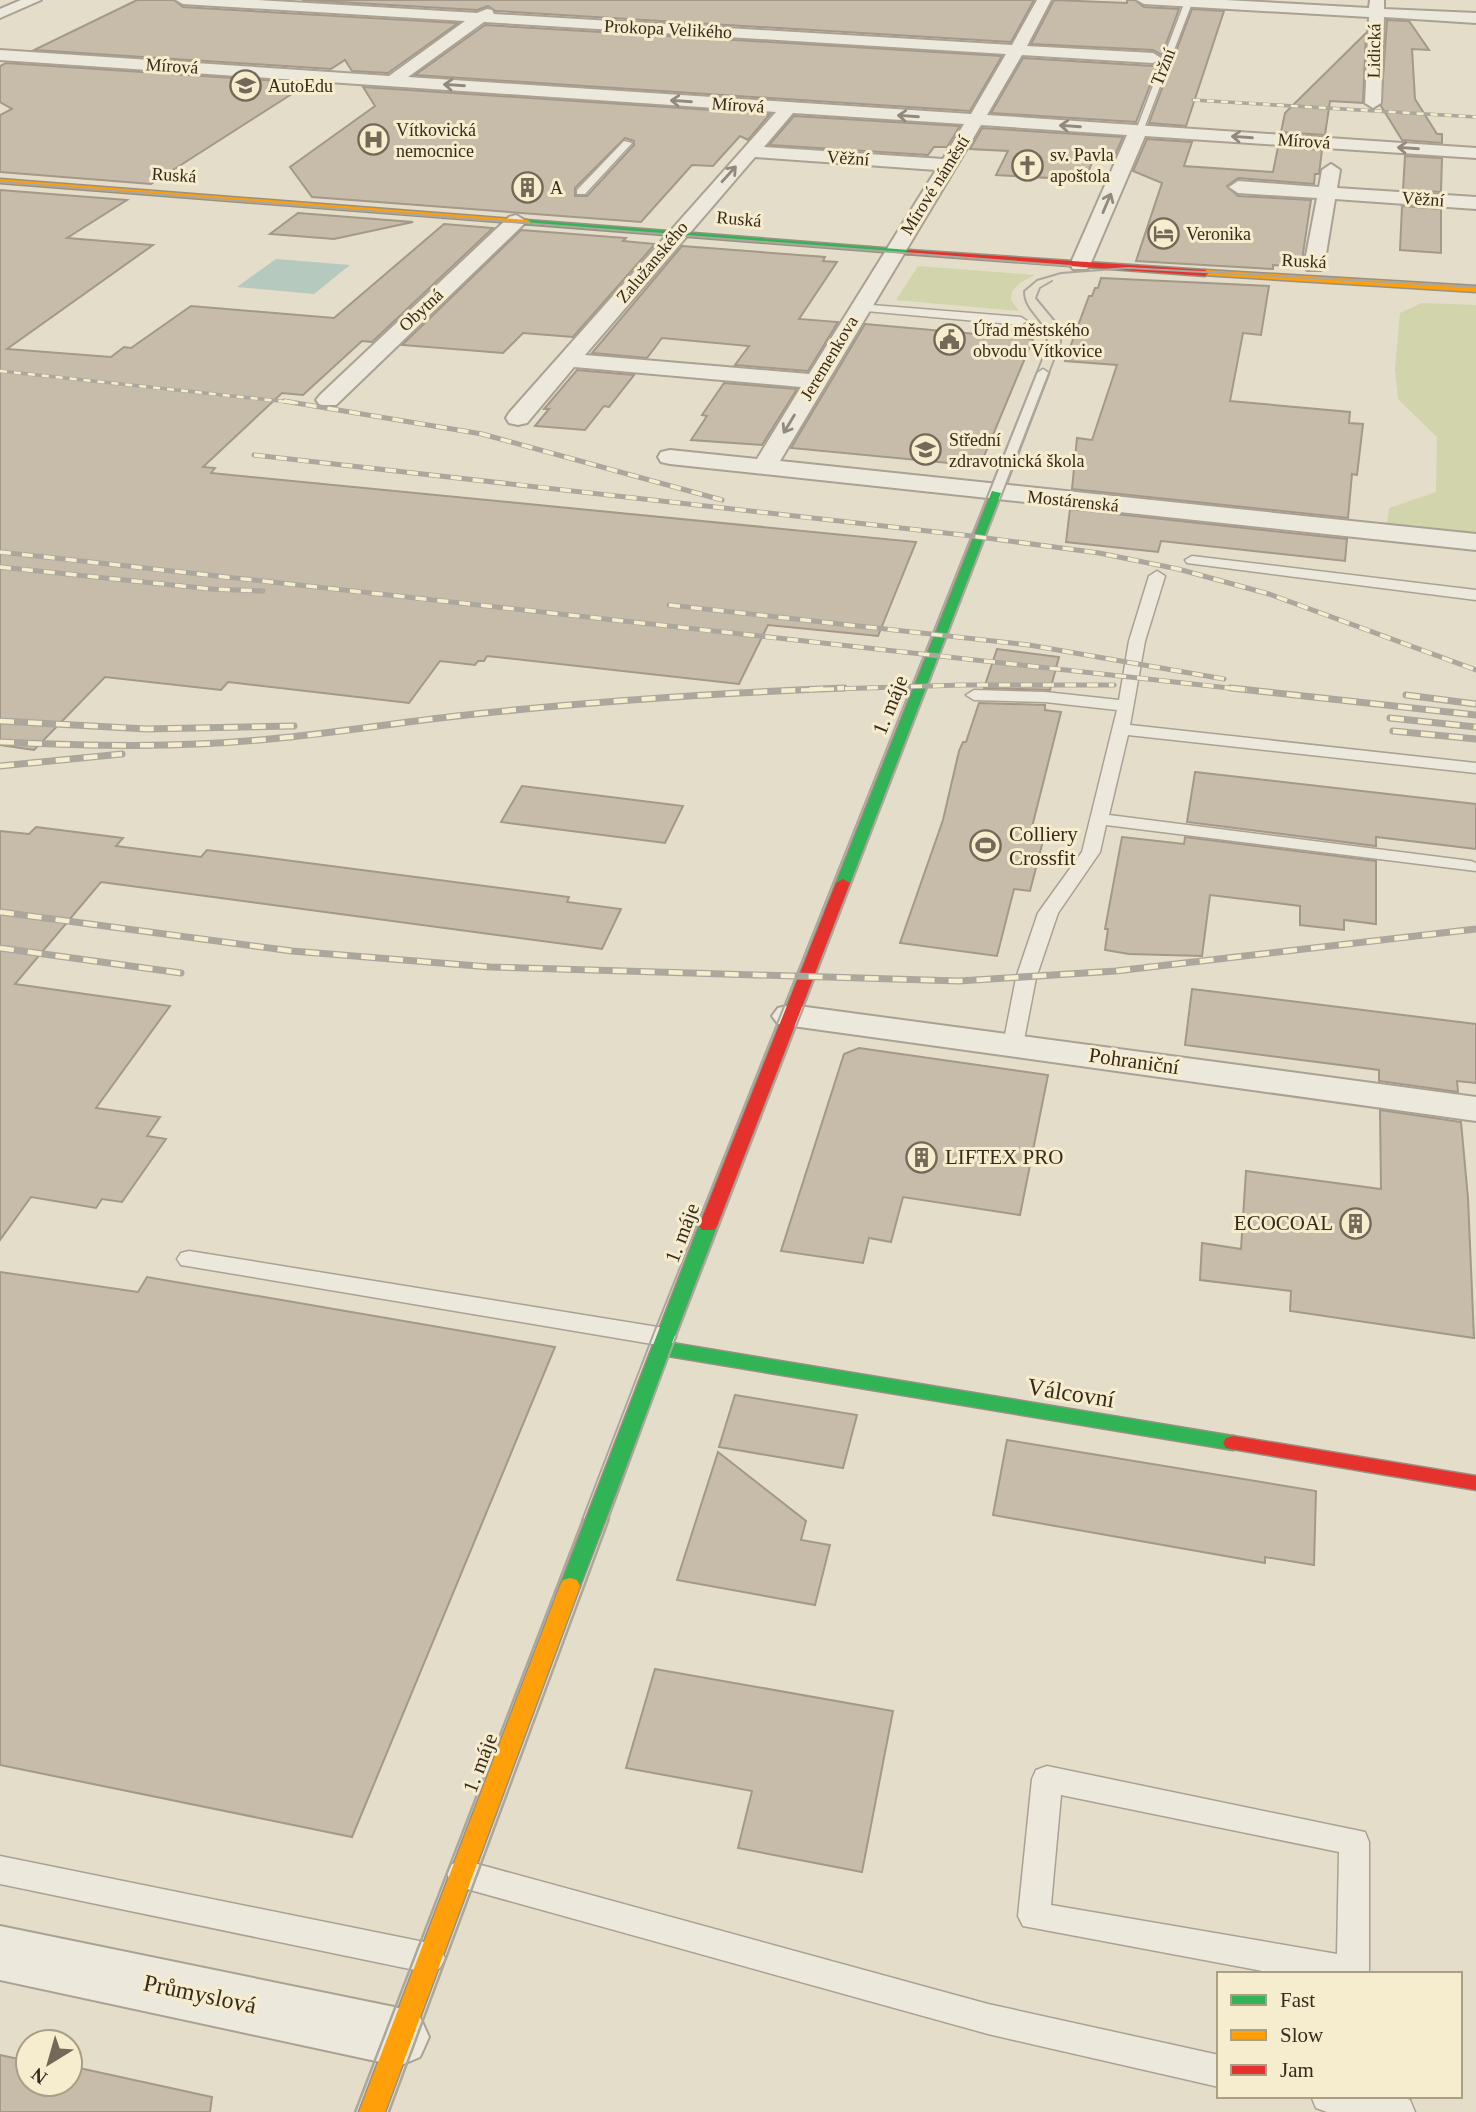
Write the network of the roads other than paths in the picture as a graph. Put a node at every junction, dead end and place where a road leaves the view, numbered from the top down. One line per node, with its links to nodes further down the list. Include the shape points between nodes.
1 (34, 0): 8 (street)
2 (183, 0): 9 (street, Prokopa Velikého)
3 (1044, 0): 11 (street)
4 (1144, 0): 5 (street)
5 (1188, 3): 7 (street); 18 (lane, Tržní)
6 (498, 6): 9 (street)
7 (1376, 6): 10 (street); 15 (street, Lidická)
8 (0, 14)
9 (480, 18): 11 (street, Prokopa Velikého); 14 (street)
10 (1476, 18)
11 (1018, 50): 13 (street, Prokopa Velikého); 17 (street)
12 (0, 55): 14 (street, Mírová)
13 (1153, 58)
14 (392, 81): 16 (street, Mírová, one-way to 14)
15 (1373, 103)
16 (788, 108): 17 (street, Mírová, one-way to 16); 21 (street, Zalužanského)
17 (976, 120): 18 (street, Mírová, one-way to 17); 23 (street, Mírové náměstí)
18 (1138, 131): 19 (street, Mírová, one-way to 18); 32 (street, one-way to 18)
19 (1335, 143): 22 (street, Mírová, one-way to 19); 27 (street)
20 (627, 144): 26 (lane)
21 (749, 152): 23 (street, Věžní); 30 (street, Zalužanského, one-way to 21)
22 (1476, 153)
23 (948, 165): 31 (street, Mírové náměstí)
24 (0, 181): 29 (street, Ruská)
25 (1238, 187): 27 (street, Věžní)
26 (581, 191)
27 (1327, 193): 28 (street, Věžní); 33 (street)
28 (1476, 203)
29 (516, 221): 30 (street, Ruská); 40 (street, Obytná)
30 (676, 233): 31 (street, Ruská); 37 (street, Zalužanského)
31 (895, 251): 32 (street, Ruská); 35 (street, Jeremenkova)
32 (1080, 265): 34 (street, Ruská)
33 (1314, 266)
34 (1476, 289)
35 (859, 308): 36 (lane); 39 (street, Jeremenkova)
36 (1021, 321)
37 (569, 360): 39 (street); 41 (street, Zalužanského)
38 (1043, 373): 44 (lane, 1. máje)
39 (814, 381): 43 (street, Jeremenkova, one-way to 43)
40 (328, 400)
41 (518, 418)
42 (670, 457): 43 (street, Mostárenská)
43 (764, 467): 44 (street, Mostárenská)
44 (996, 493): 45 (street, Mostárenská); 55 (street, 1. máje)
45 (1476, 542)
46 (1192, 560): 48 (lane)
47 (1157, 576): 50 (lane, via 1136,641)
48 (1476, 595)
49 (974, 695): 50 (lane, via 1045,696)
50 (1126, 706): 51 (lane)
51 (1120, 729): 52 (lane); 53 (lane)
52 (1476, 768)
53 (1100, 819): 54 (lane); 56 (lane, via 1091,852 1048,913 1027,978)
54 (1471, 867)
55 (791, 1016): 56 (street, Pohraniční); 59 (street, 1. máje)
56 (1013, 1045): 57 (street, Pohraniční)
57 (1476, 1109)
58 (189, 1259): 59 (lane)
59 (662, 1342): 60 (street, Válcovní); 62 (street, 1. máje)
60 (1476, 1483)
61 (0, 1870): 64 (lane)
62 (461, 1873): 64 (street, 1. máje); 68 (lane, via 988,2019)
63 (0, 1953): 67 (street, Průmyslová)
64 (429, 1958): 67 (street, 1. máje)
65 (1347, 1972): 66 (lane, via 1034,1916 1047,1779 1354,1842)
66 (1353, 1972)
67 (400, 2037): 70 (street, 1. máje)
68 (1217, 2071)
69 (1344, 2098): 71 (lane)
70 (372, 2112)
71 (1398, 2112)

